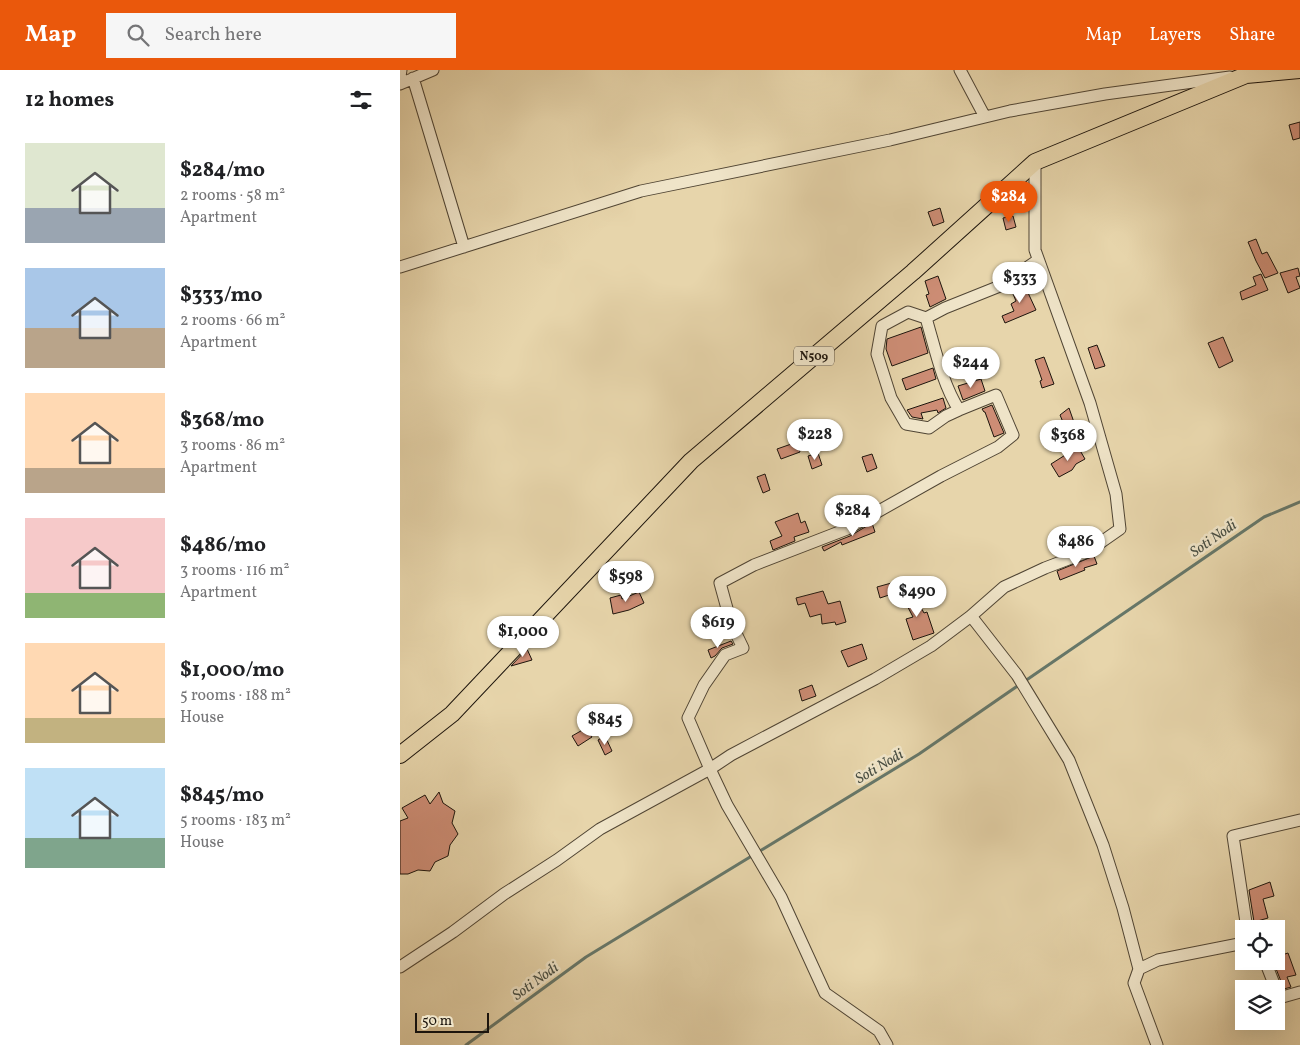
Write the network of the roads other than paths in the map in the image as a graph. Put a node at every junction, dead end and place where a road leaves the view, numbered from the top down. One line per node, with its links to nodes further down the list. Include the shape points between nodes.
1 (401, 70): 6 (street)
2 (434, 70): 7 (street)
3 (960, 70): 9 (street)
4 (1300, 70): 5 (highway, N509)
5 (1246, 75): 9 (street, via 1105,94); 10 (highway, N509)
6 (400, 76)
7 (413, 78): 8 (street); 11 (street)
8 (400, 84)
9 (985, 117): 11 (street, via 890,140 641,191)
10 (1035, 162): 12 (street, via 1034,250); 17 (highway, N509, via 691,462 452,714)
11 (464, 247): 13 (street)
12 (1038, 260): 14 (street, via 1000,286); 16 (street, via 1090,403 1116,494 1120,529 1087,552 1004,587)
13 (400, 267)
14 (926, 318): 15 (street, via 940,366); 15 (street, via 908,312 882,326 877,354 891,398 906,424 929,428)
15 (959, 410): 18 (street, via 996,395 1013,435 998,447 847,529 754,565 720,583 731,623 743,648 725,655 704,685 688,718)
16 (971, 616): 18 (street, via 931,646 875,679); 23 (street, via 1017,675 1069,760 1106,854)
17 (400, 755)
18 (710, 769): 22 (street, via 600,828); 26 (street, via 727,805 781,897 825,993 879,1031)
19 (1300, 820): 20 (street, via 1233,836)
20 (1246, 920)
21 (1235, 945): 23 (street, via 1158,960)
22 (400, 967)
23 (1139, 969): 27 (street, via 1134,983)
24 (1300, 992): 25 (street)
25 (1285, 996)
26 (887, 1045)
27 (1157, 1045)

